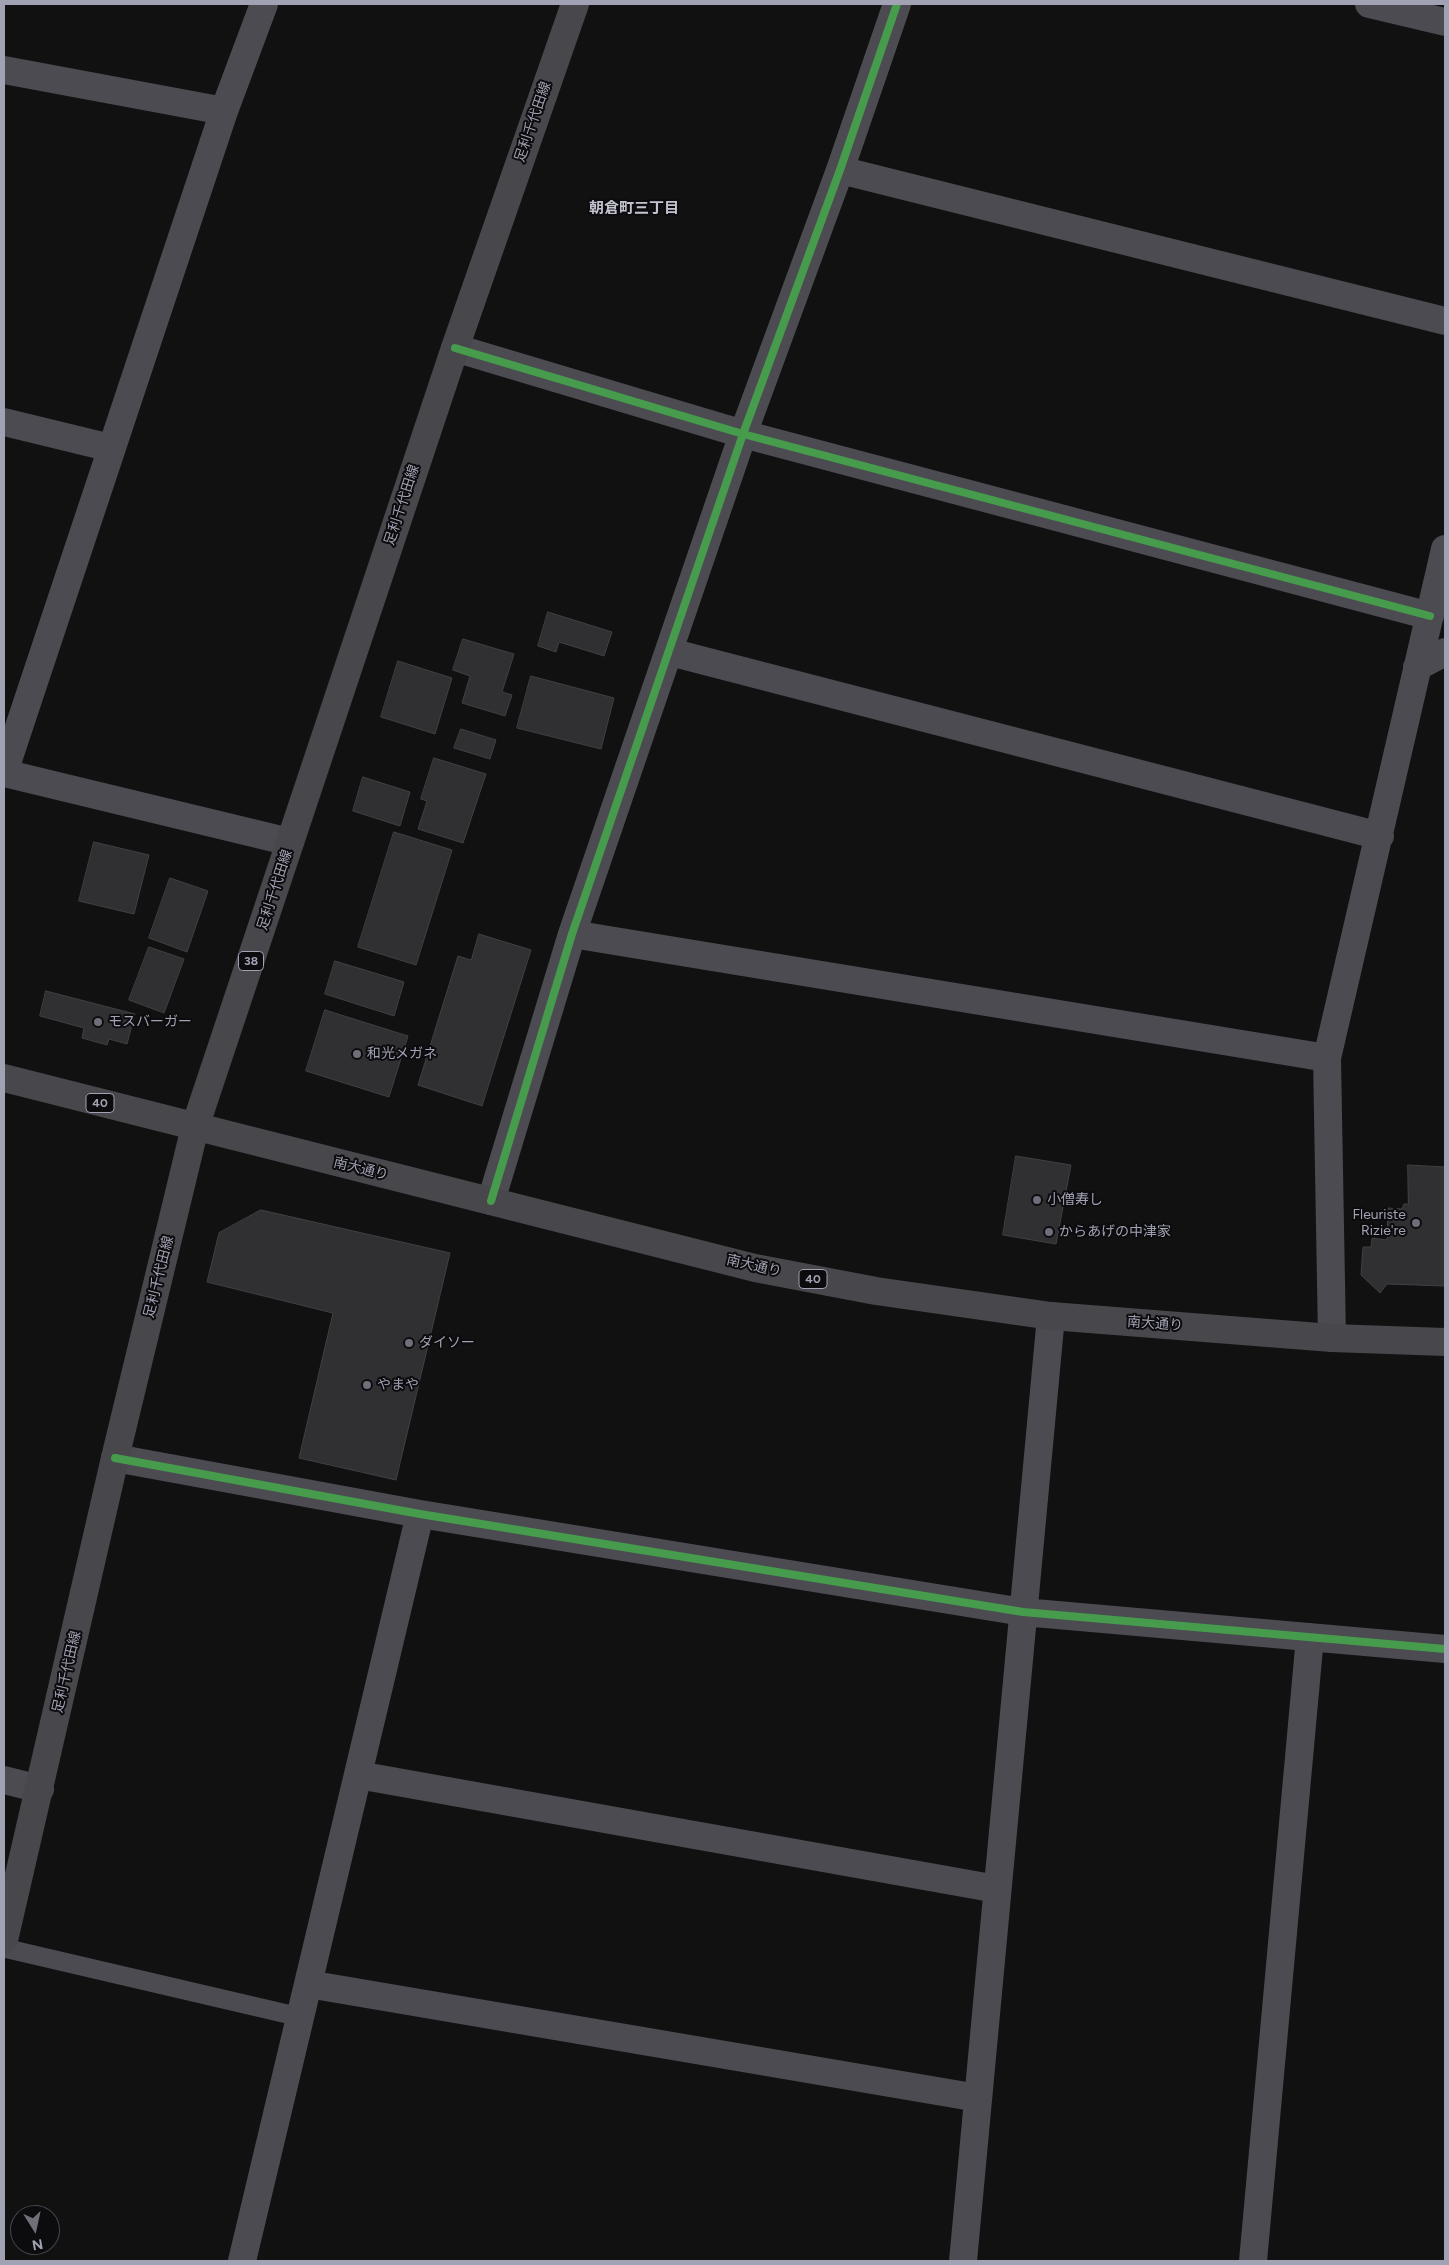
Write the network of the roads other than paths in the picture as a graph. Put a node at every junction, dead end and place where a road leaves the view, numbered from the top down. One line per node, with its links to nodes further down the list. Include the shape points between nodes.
1 (264, 4): 7 (street)
2 (574, 4): 10 (main road, 足利千代田線 / 38)
3 (897, 4): 8 (street)
4 (1369, 4): 5 (street)
5 (1445, 22)
6 (4, 70): 7 (street)
7 (224, 111): 13 (street)
8 (840, 170): 9 (street); 12 (street)
9 (1445, 321)
10 (455, 348): 12 (street); 21 (main road, 足利千代田線 / 38)
11 (4, 422): 13 (street)
12 (743, 434): 15 (street); 16 (street)
13 (111, 448): 19 (street)
14 (1445, 549): 15 (street)
15 (1430, 616): 18 (street)
16 (670, 652): 20 (street); 22 (street)
17 (1445, 652): 18 (street)
18 (1417, 667): 20 (street)
19 (4, 772): 21 (street)
20 (1380, 836): 23 (street)
21 (290, 842): 25 (main road, 足利千代田線 / 38)
22 (572, 934): 23 (street); 26 (street)
23 (1328, 1058): 28 (street)
24 (4, 1078): 25 (main road, 40)
25 (195, 1127): 26 (main road, 南大通り / 40); 30 (main road, 足利千代田線 / 38)
26 (491, 1201): 27 (main road, 南大通り / 40, via 755,1268 876,1291)
27 (1051, 1316): 28 (main road, 南大通り / 40); 32 (street)
28 (1332, 1338): 29 (main road, 南大通り / 40)
29 (1445, 1342)
30 (114, 1458): 31 (street); 37 (main road, 足利千代田線 / 38)
31 (420, 1514): 32 (street); 35 (street)
32 (1023, 1612): 33 (street); 38 (street)
33 (1310, 1637): 34 (street); 46 (street)
34 (1445, 1649)
35 (358, 1775): 38 (street); 41 (street)
36 (4, 1780): 37 (street)
37 (40, 1789): 39 (main road, 足利千代田線 / 38)
38 (997, 1889): 43 (street)
39 (4, 1940)
40 (4, 1948): 42 (lane)
41 (308, 1984): 42 (street); 43 (street)
42 (300, 2017): 44 (street)
43 (978, 2098): 45 (street)
44 (242, 2261)
45 (963, 2261)
46 (1253, 2261)

